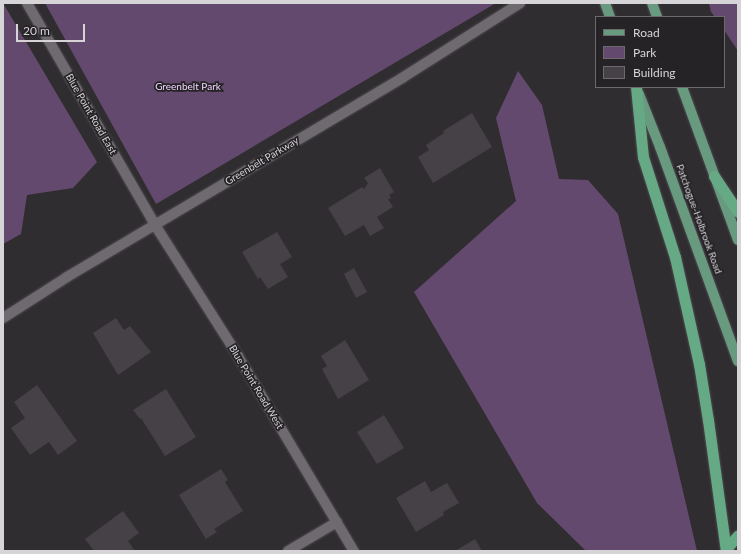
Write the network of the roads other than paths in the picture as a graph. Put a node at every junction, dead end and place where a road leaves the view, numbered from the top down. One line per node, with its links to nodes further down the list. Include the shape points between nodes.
1 (27, 3): 12 (street, Blue Point Road East)
2 (520, 3): 12 (street, Greenbelt Parkway, via 402,78)
3 (605, 3): 5 (main road)
4 (652, 3): 6 (main road)
5 (610, 16)
6 (657, 16)
7 (636, 88): 15 (main road, Patchogue-Holbrook Road)
8 (636, 88): 18 (highway, via 643,157 675,257 699,364)
9 (682, 88): 10 (main road)
10 (714, 176): 11 (highway); 13 (main road)
11 (738, 212)
12 (155, 225): 14 (street, Greenbelt Parkway); 16 (street, Blue Point Road West, via 238,356)
13 (738, 240)
14 (3, 318)
15 (738, 361)
16 (337, 522): 19 (street); 20 (street, Blue Point Road West)
17 (738, 535): 18 (highway)
18 (726, 550)
19 (288, 551)
20 (354, 551)

